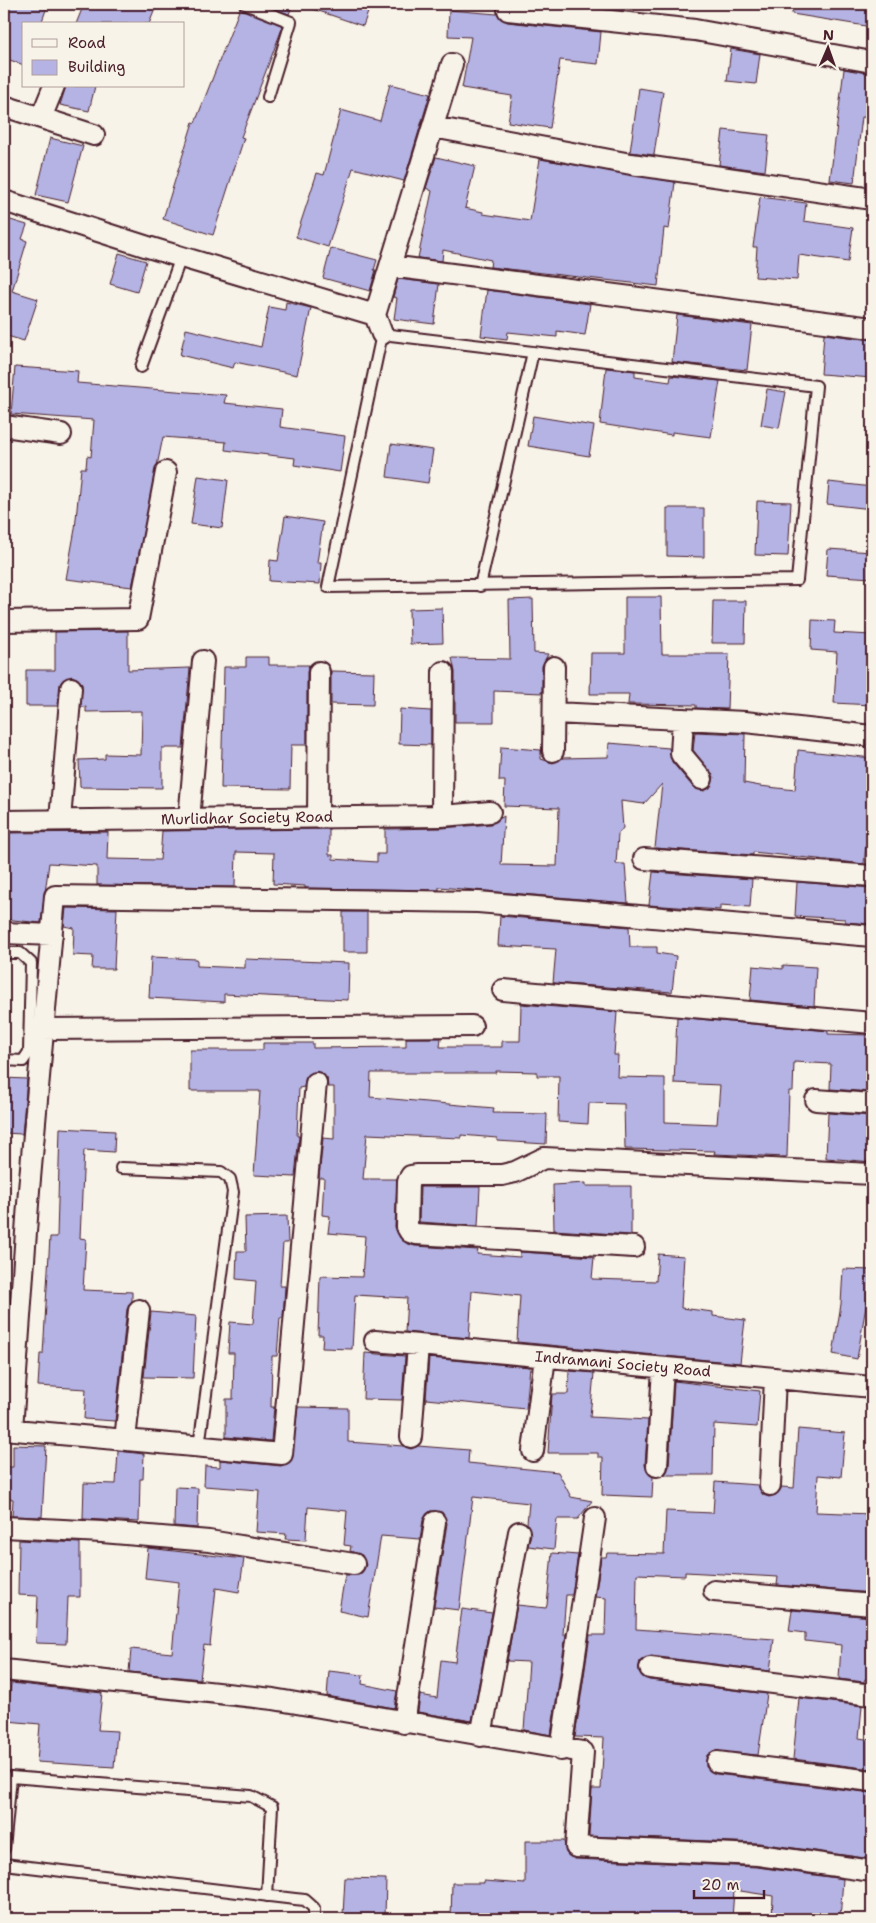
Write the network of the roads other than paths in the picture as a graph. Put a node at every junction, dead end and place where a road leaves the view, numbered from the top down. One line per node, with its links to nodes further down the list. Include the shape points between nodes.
1 (245, 4): 6 (lane, via 291,22)
2 (508, 10): 3 (street, via 695,30)
3 (872, 62)
4 (452, 64): 9 (street)
5 (53, 88): 8 (street)
6 (268, 97)
7 (4, 106): 8 (street)
8 (40, 118): 10 (street)
9 (434, 128): 11 (street, via 631,164); 14 (street)
10 (94, 135)
11 (872, 199)
12 (4, 201): 13 (street)
13 (181, 257): 15 (street); 19 (lane)
14 (390, 266): 15 (street); 16 (street)
15 (376, 315): 17 (street)
16 (872, 328)
17 (382, 334): 18 (lane); 23 (lane, via 328,587)
18 (533, 352): 23 (lane); 23 (lane, via 816,386 797,580)
19 (141, 367)
20 (4, 426): 21 (street)
21 (61, 434)
22 (166, 472): 24 (street, via 138,619)
23 (480, 586)
24 (4, 621)
25 (203, 661): 38 (street)
26 (554, 667): 30 (street)
27 (319, 672): 37 (street)
28 (443, 672): 36 (street)
29 (70, 688): 39 (street)
30 (554, 713): 31 (street); 33 (street)
31 (683, 719): 32 (street, via 745,722); 34 (street, via 681,754)
32 (872, 736)
33 (553, 751)
34 (702, 779)
35 (490, 812): 36 (street, Murlidhar Society Road)
36 (442, 816): 37 (street, Murlidhar Society Road)
37 (318, 818): 38 (street, Murlidhar Society Road)
38 (189, 819): 39 (street, Murlidhar Society Road)
39 (60, 820): 40 (street, Murlidhar Society Road)
40 (4, 821)
41 (644, 859): 42 (street)
42 (872, 876)
43 (4, 933): 44 (street)
44 (52, 934): 45 (street, via 55,896 478,902); 50 (street)
45 (872, 936)
46 (4, 953): 51 (lane, via 20,953 31,964 29,1052 23,1061)
47 (503, 990): 48 (street)
48 (872, 1022)
49 (472, 1026): 50 (street)
50 (43, 1028): 65 (street)
51 (4, 1060)
52 (316, 1083): 68 (street, via 282,1454)
53 (816, 1100): 54 (street)
54 (872, 1104)
55 (121, 1168): 68 (lane, via 222,1172 230,1179 232,1192)
56 (872, 1174): 57 (street, via 544,1158 502,1175 418,1175 411,1176 408,1181 407,1227 416,1234)
57 (634, 1247)
58 (139, 1310): 67 (street)
59 (374, 1341): 60 (street, Indramani Society Road)
60 (418, 1345): 61 (street, Indramani Society Road); 66 (street)
61 (545, 1357): 62 (street, Indramani Society Road); 69 (street)
62 (663, 1368): 63 (street, Indramani Society Road); 70 (street)
63 (775, 1378): 64 (street, Indramani Society Road); 71 (street)
64 (872, 1387)
65 (8, 1429): 67 (street)
66 (411, 1437)
67 (126, 1440): 68 (street)
68 (199, 1447)
69 (533, 1451)
70 (657, 1466)
71 (770, 1485)
72 (595, 1518): 84 (street)
73 (435, 1522): 82 (street)
74 (4, 1527): 76 (street, via 209,1541)
75 (519, 1532): 83 (street)
76 (354, 1564)
77 (714, 1591): 78 (street)
78 (872, 1605)
79 (650, 1668): 81 (street)
80 (4, 1670): 82 (street, via 273,1700)
81 (872, 1695)
82 (404, 1722): 83 (street)
83 (481, 1736): 84 (street)
84 (561, 1750): 89 (street, via 584,1752 576,1847 758,1855)
85 (717, 1762): 86 (street)
86 (872, 1782)
87 (4, 1849): 90 (lane, via 11,1777 251,1796 272,1807)
88 (4, 1864): 90 (lane)
89 (872, 1871)
90 (267, 1896): 91 (lane, via 306,1900 314,1908)
91 (314, 1919)

